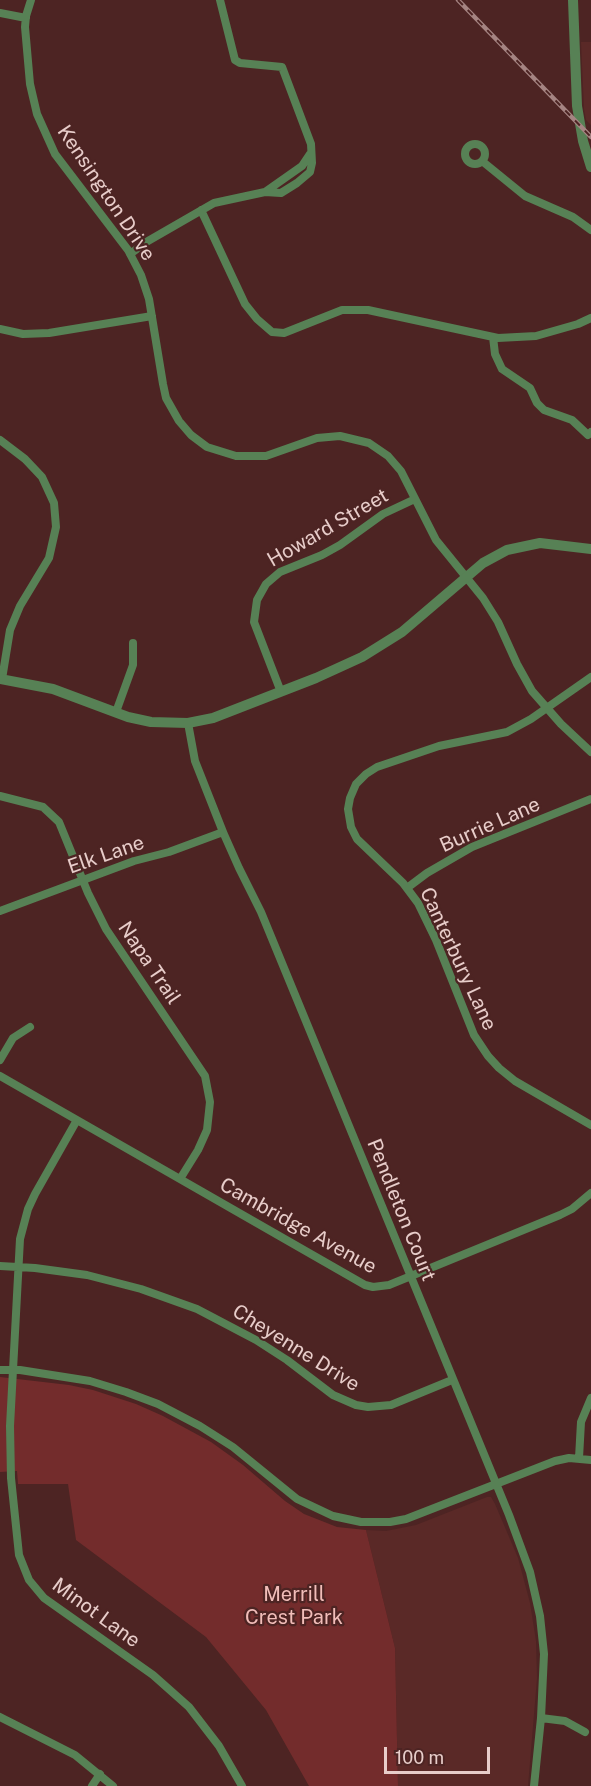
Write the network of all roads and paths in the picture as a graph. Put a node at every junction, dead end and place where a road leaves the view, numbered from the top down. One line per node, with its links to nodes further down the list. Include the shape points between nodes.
1 (31, 0): 5 (street, Kensington Drive)
2 (220, 0): 8 (street, via 236,60 282,67 311,144 302,166 265,192 214,203)
3 (573, 0): 7 (street, via 577,106)
4 (0, 13): 5 (street)
5 (26, 18): 10 (street, Kensington Drive, via 30,84 42,128 64,167)
6 (482, 161): 9 (street, via 525,196 573,217)
7 (591, 167)
8 (201, 210): 10 (street); 14 (street, via 245,304 272,332 284,333 342,310 368,309)
9 (591, 230)
10 (130, 254): 11 (street, Kensington Drive, via 145,287)
11 (152, 316): 13 (street, via 49,333 23,334); 17 (street, Kensington Drive, via 166,398 178,421 199,442 227,455 249,458 278,453 317,438 340,436 359,440 388,456 401,471)
12 (591, 318): 14 (street, via 536,336)
13 (0, 328)
14 (493, 337): 15 (street, via 502,369 530,388 544,410 572,420)
15 (589, 434)
16 (0, 440): 22 (street, via 42,477 54,503 56,527 49,558 9,630)
17 (415, 499): 19 (street, Kensington Drive, via 436,540); 23 (street, Howard Street, via 383,514 322,555 280,572 266,584 256,600 254,622)
18 (591, 549): 19 (street, via 524,545 495,555)
19 (465, 578): 23 (street, via 380,646 345,666); 24 (street, Kensington Drive, via 498,622 525,681)
20 (133, 643): 25 (street, via 133,665)
21 (591, 677): 24 (street, Canterbury Lane)
22 (1, 679): 25 (street, via 53,689)
23 (281, 692): 26 (street, via 213,718)
24 (546, 709): 27 (street, Kensington Drive); 32 (street, Canterbury Lane, via 507,732 439,746 377,767 356,784 348,809 354,834)
25 (116, 712): 26 (street, via 151,722)
26 (188, 723): 30 (street, Pendleton Court, via 195,761)
27 (591, 752)
28 (0, 796): 31 (street, Napa Trail, via 38,805 52,814 66,835)
29 (591, 800): 32 (street, Burrie Lane, via 472,847)
30 (224, 832): 31 (street, Elk Lane); 43 (street, Pendleton Court, via 261,912)
31 (83, 880): 33 (street, Elk Lane); 39 (street, Napa Trail, via 106,929 205,1076 210,1102 207,1130)
32 (407, 888): 38 (street, Canterbury Lane, via 436,940 474,1035 488,1056 515,1081)
33 (0, 911)
34 (30, 1027): 35 (street, via 13,1038)
35 (0, 1060)
36 (0, 1076): 37 (street, Cambridge Avenue)
37 (77, 1120): 39 (street, Cambridge Avenue); 42 (street, Minot Lane, via 28,1209)
38 (591, 1125)
39 (180, 1179): 43 (street, Cambridge Avenue, via 365,1285 381,1287)
40 (591, 1193): 43 (street, Cambridge Avenue, via 560,1215)
41 (0, 1266): 42 (street, Cheyenne Drive)
42 (18, 1267): 45 (street, Minot Lane); 46 (street, Cheyenne Drive, via 120,1283 197,1309 256,1340 333,1395 356,1405 391,1405)
43 (411, 1276): 46 (street, Pendleton Court)
44 (0, 1370): 45 (street)
45 (13, 1370): 50 (street, via 90,1381 158,1404 233,1447 297,1499 346,1520 376,1523 406,1519); 57 (street, Minot Lane, via 7,1478 23,1569 32,1584 58,1608 176,1695 219,1746)
46 (452, 1380): 50 (street, Pendleton Court)
47 (591, 1398): 48 (street, via 581,1422)
48 (579, 1458): 49 (street); 50 (street, via 555,1461)
49 (591, 1460)
50 (495, 1484): 52 (street, Pendleton Court, via 530,1572 540,1616 544,1666)
51 (0, 1717): 54 (street, via 75,1755)
52 (542, 1718): 53 (street, via 565,1721); 58 (street, Pendleton Court)
53 (585, 1732)
54 (100, 1774): 55 (street); 56 (street)
55 (92, 1786)
56 (112, 1786)
57 (242, 1786)
58 (534, 1786)

